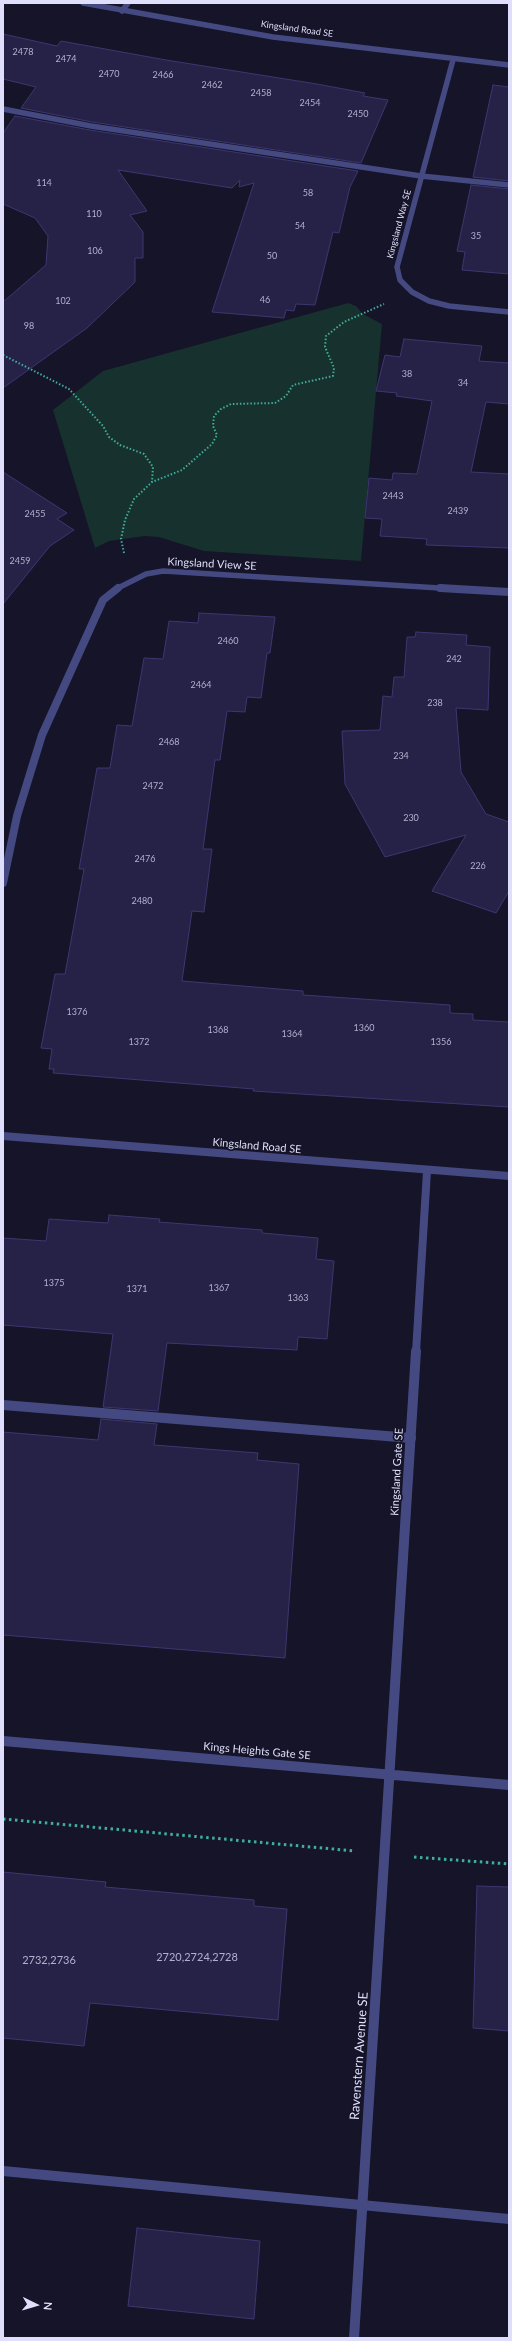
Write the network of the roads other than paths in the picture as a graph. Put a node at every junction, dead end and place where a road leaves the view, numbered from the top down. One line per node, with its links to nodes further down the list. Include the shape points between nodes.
1 (83, 3): 3 (street, Kingsland Road SE)
2 (128, 3): 3 (street)
3 (122, 11): 4 (street, Kingsland Road SE, via 273,37)
4 (453, 60): 5 (street, Kingsland Road SE); 7 (street, Kingsland Way SE)
5 (509, 65)
6 (3, 109): 7 (street, via 91,126)
7 (421, 176): 8 (street); 9 (street, Kingsland Way SE, via 397,267 400,280 412,292 429,301 449,306)
8 (509, 185)
9 (509, 312)
10 (509, 592): 11 (street, Kingsland View SE, via 163,571 129,581 103,600 42,735 18,816)
11 (3, 883)
12 (3, 1136): 13 (street, Kingsland Road SE)
13 (427, 1170): 14 (street, Kingsland Road SE); 16 (street, Kingsland Gate SE)
14 (509, 1176)
15 (3, 1405): 16 (street)
16 (411, 1438): 18 (street, Kingsland Gate SE)
17 (3, 1740): 18 (street, Kings Heights Gate SE)
18 (392, 1775): 19 (street, Kings Heights Gate SE); 21 (street, Ravenstern Avenue SE)
19 (509, 1785)
20 (3, 2171): 21 (street)
21 (363, 2205): 22 (street); 23 (street, Ravenstern Avenue SE)
22 (509, 2219)
23 (354, 2338)

